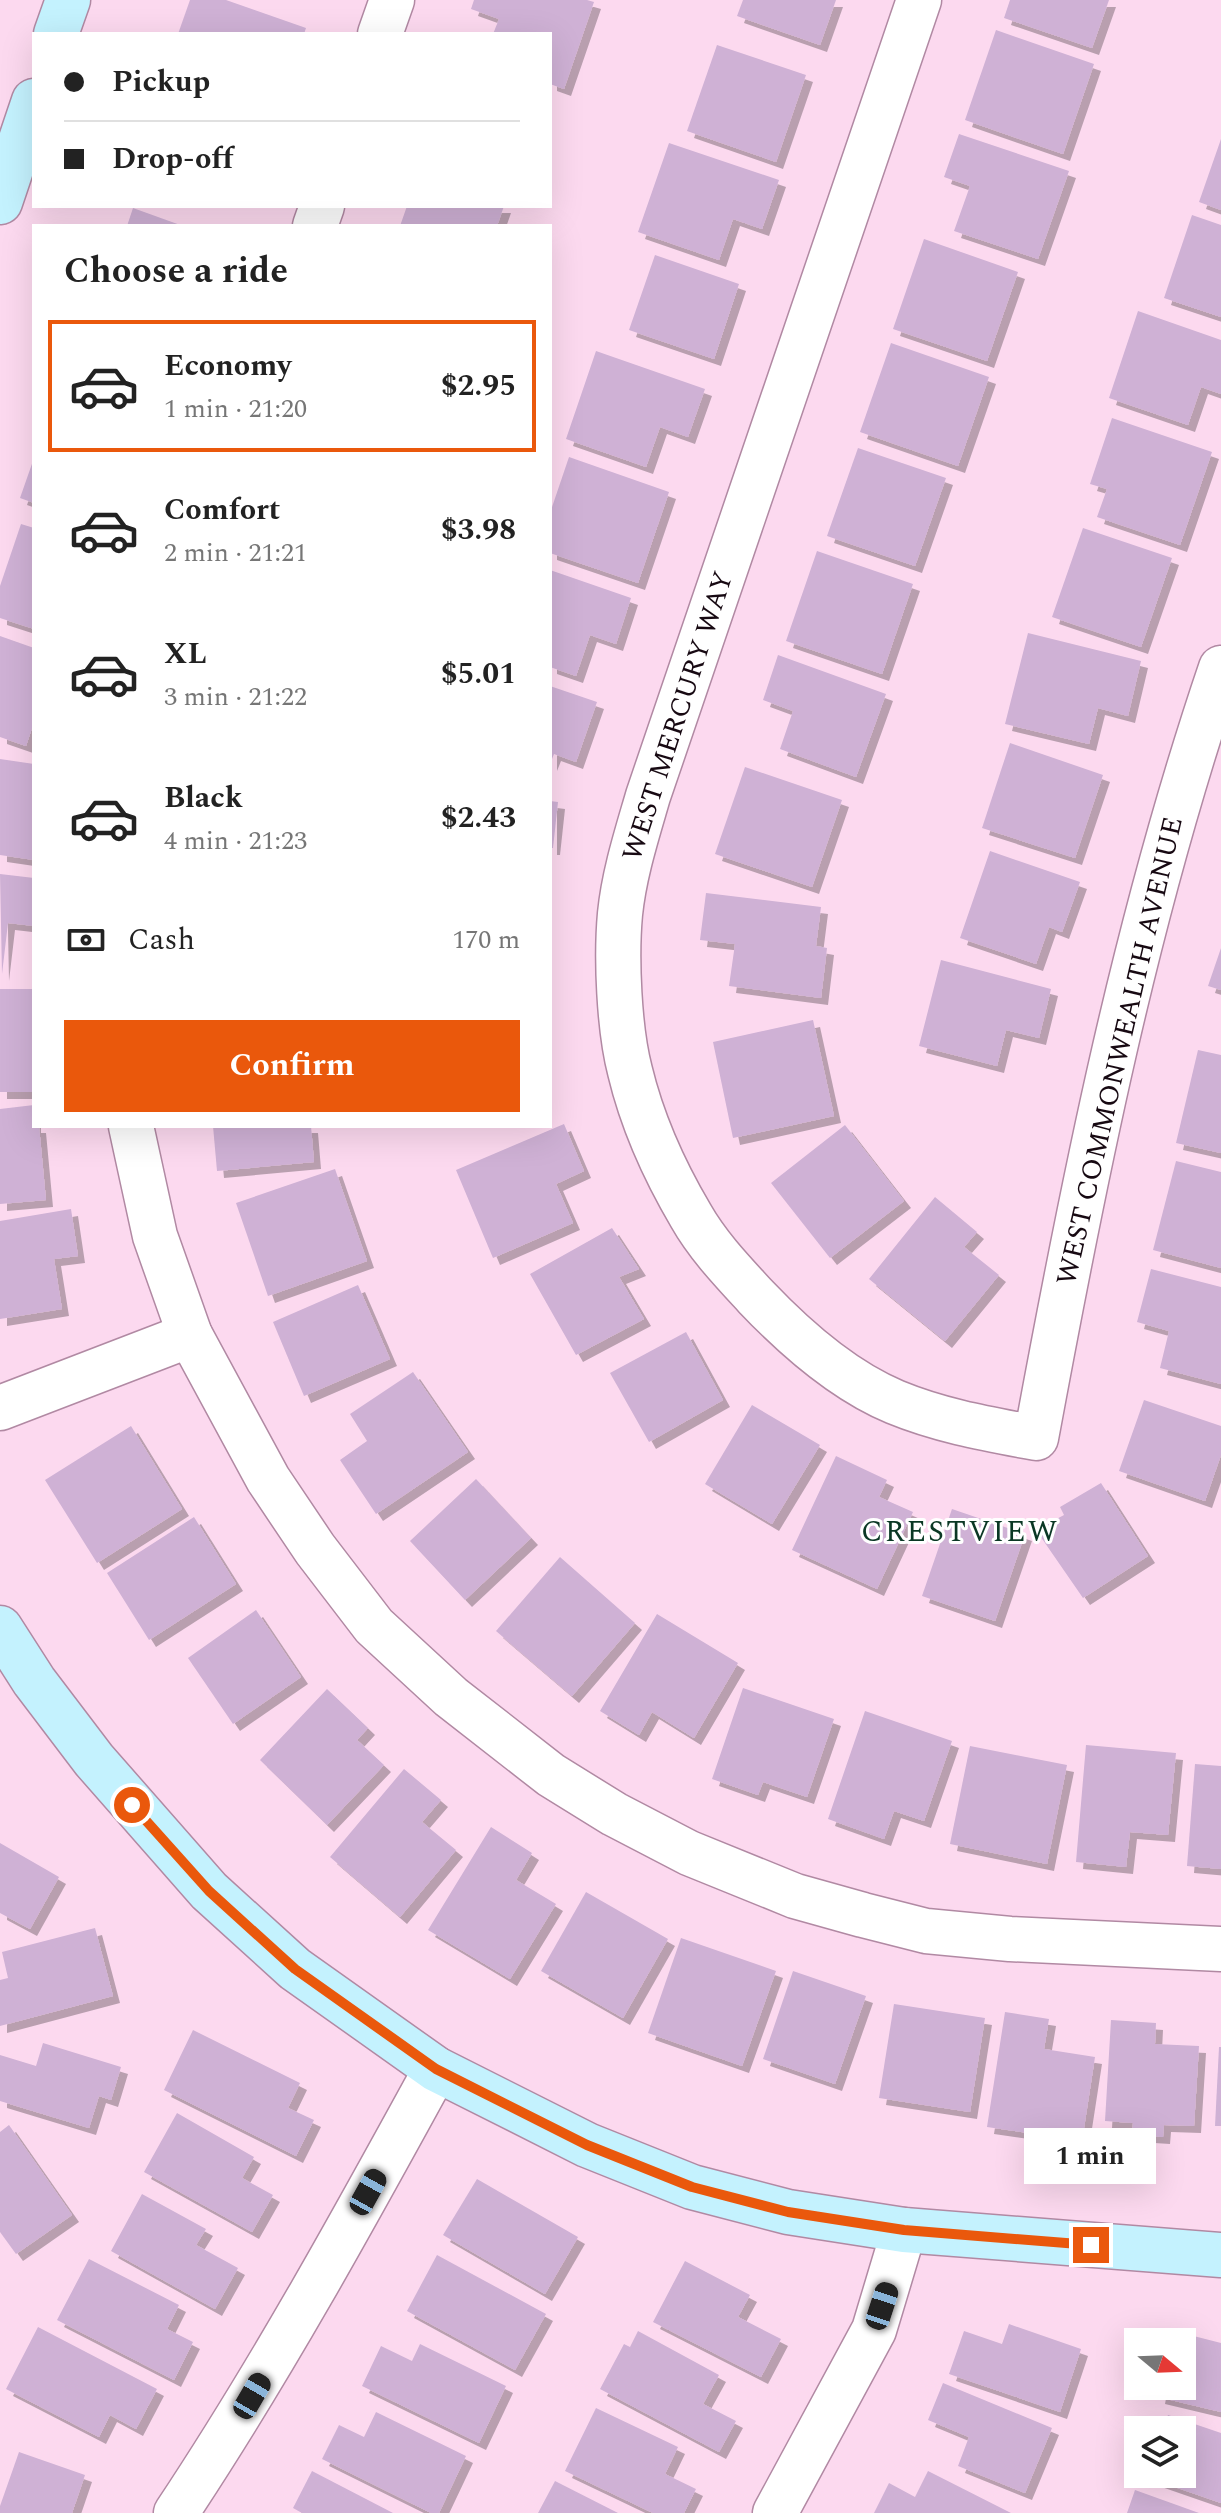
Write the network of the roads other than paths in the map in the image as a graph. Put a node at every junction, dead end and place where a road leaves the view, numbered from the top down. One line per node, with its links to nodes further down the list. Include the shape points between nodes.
1 (68, 0): 4 (street)
2 (392, 0): 5 (street)
3 (919, 0): 12 (street, WEST MERCURY WAY, via 648,796 620,913 619,987 629,1070 653,1142 692,1218 729,1268 780,1323 893,1402 944,1420)
4 (57, 32)
5 (381, 32)
6 (32, 107): 7 (street)
7 (0, 202)
8 (1221, 668): 12 (street, WEST COMMONWEALTH AVENUE, via 1162,858 1132,980 1078,1211)
9 (131, 1128): 10 (street, via 155,1236)
10 (190, 1335): 11 (street); 14 (street, via 268,1479 374,1626 451,1697 551,1775 614,1814 689,1853 795,1896 926,1931)
11 (0, 1408)
12 (1036, 1438)
13 (0, 1628): 15 (street, via 94,1760 209,1891 295,1969)
14 (1221, 1949)
15 (436, 2069): 16 (street, via 587,2145 692,2187 788,2212); 18 (street, via 252,2396)
16 (904, 2230): 17 (street); 19 (street, via 874,2330)
17 (1221, 2255)
18 (176, 2513)
19 (775, 2513)

